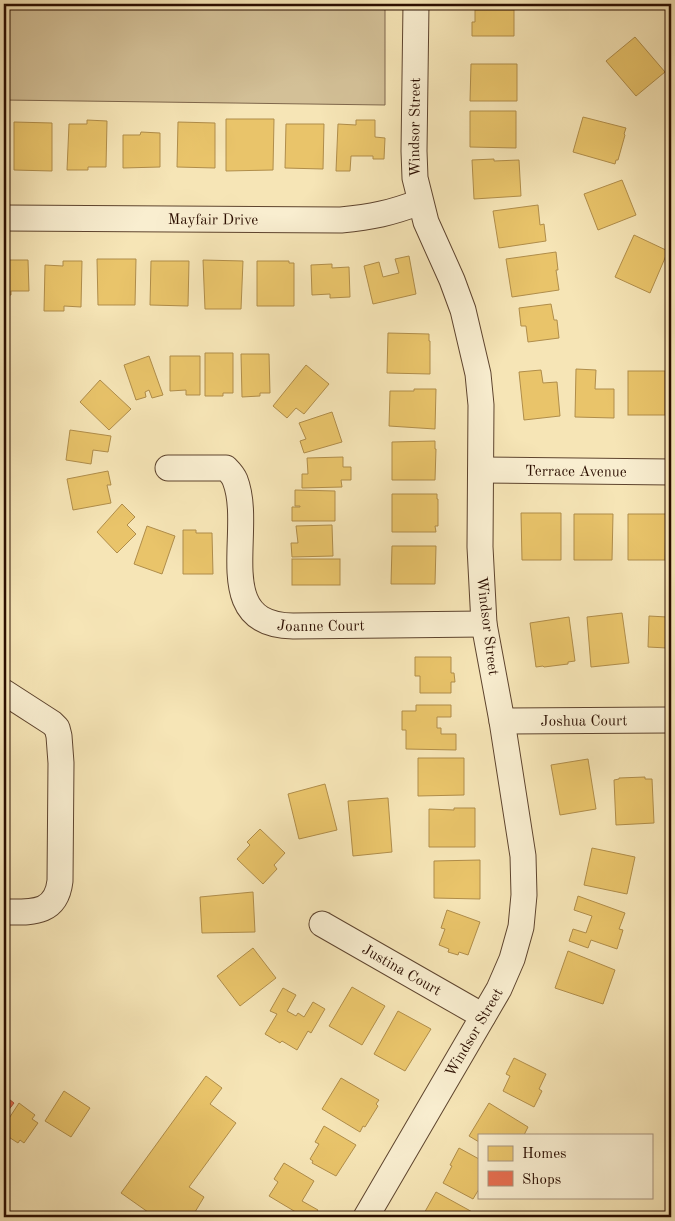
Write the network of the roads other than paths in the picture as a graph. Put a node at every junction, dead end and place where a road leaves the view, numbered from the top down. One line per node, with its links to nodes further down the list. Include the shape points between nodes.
1 (416, 4): 2 (street, Windsor Street, via 414,151)
2 (420, 202): 3 (street, Mayfair Drive, via 390,213 341,220); 5 (street, Windsor Street, via 463,310 471,342 481,406)
3 (4, 218)
4 (168, 468): 7 (street, Joanne Court, via 226,468 234,478 241,516 242,592 247,606 264,621 278,626)
5 (481, 470): 6 (street, Terrace Avenue); 7 (street, Windsor Street, via 480,557)
6 (671, 472)
7 (484, 624): 10 (street, Windsor Street)
8 (4, 692): 11 (street, via 57,728 62,763 58,891 53,901 40,910)
9 (668, 720): 10 (street, Joshua Court)
10 (502, 721): 13 (street, Windsor Street, via 523,856 524,895 512,959)
11 (4, 912)
12 (322, 924): 13 (street, Justina Court)
13 (483, 1016): 14 (street, Windsor Street)
14 (366, 1217)

